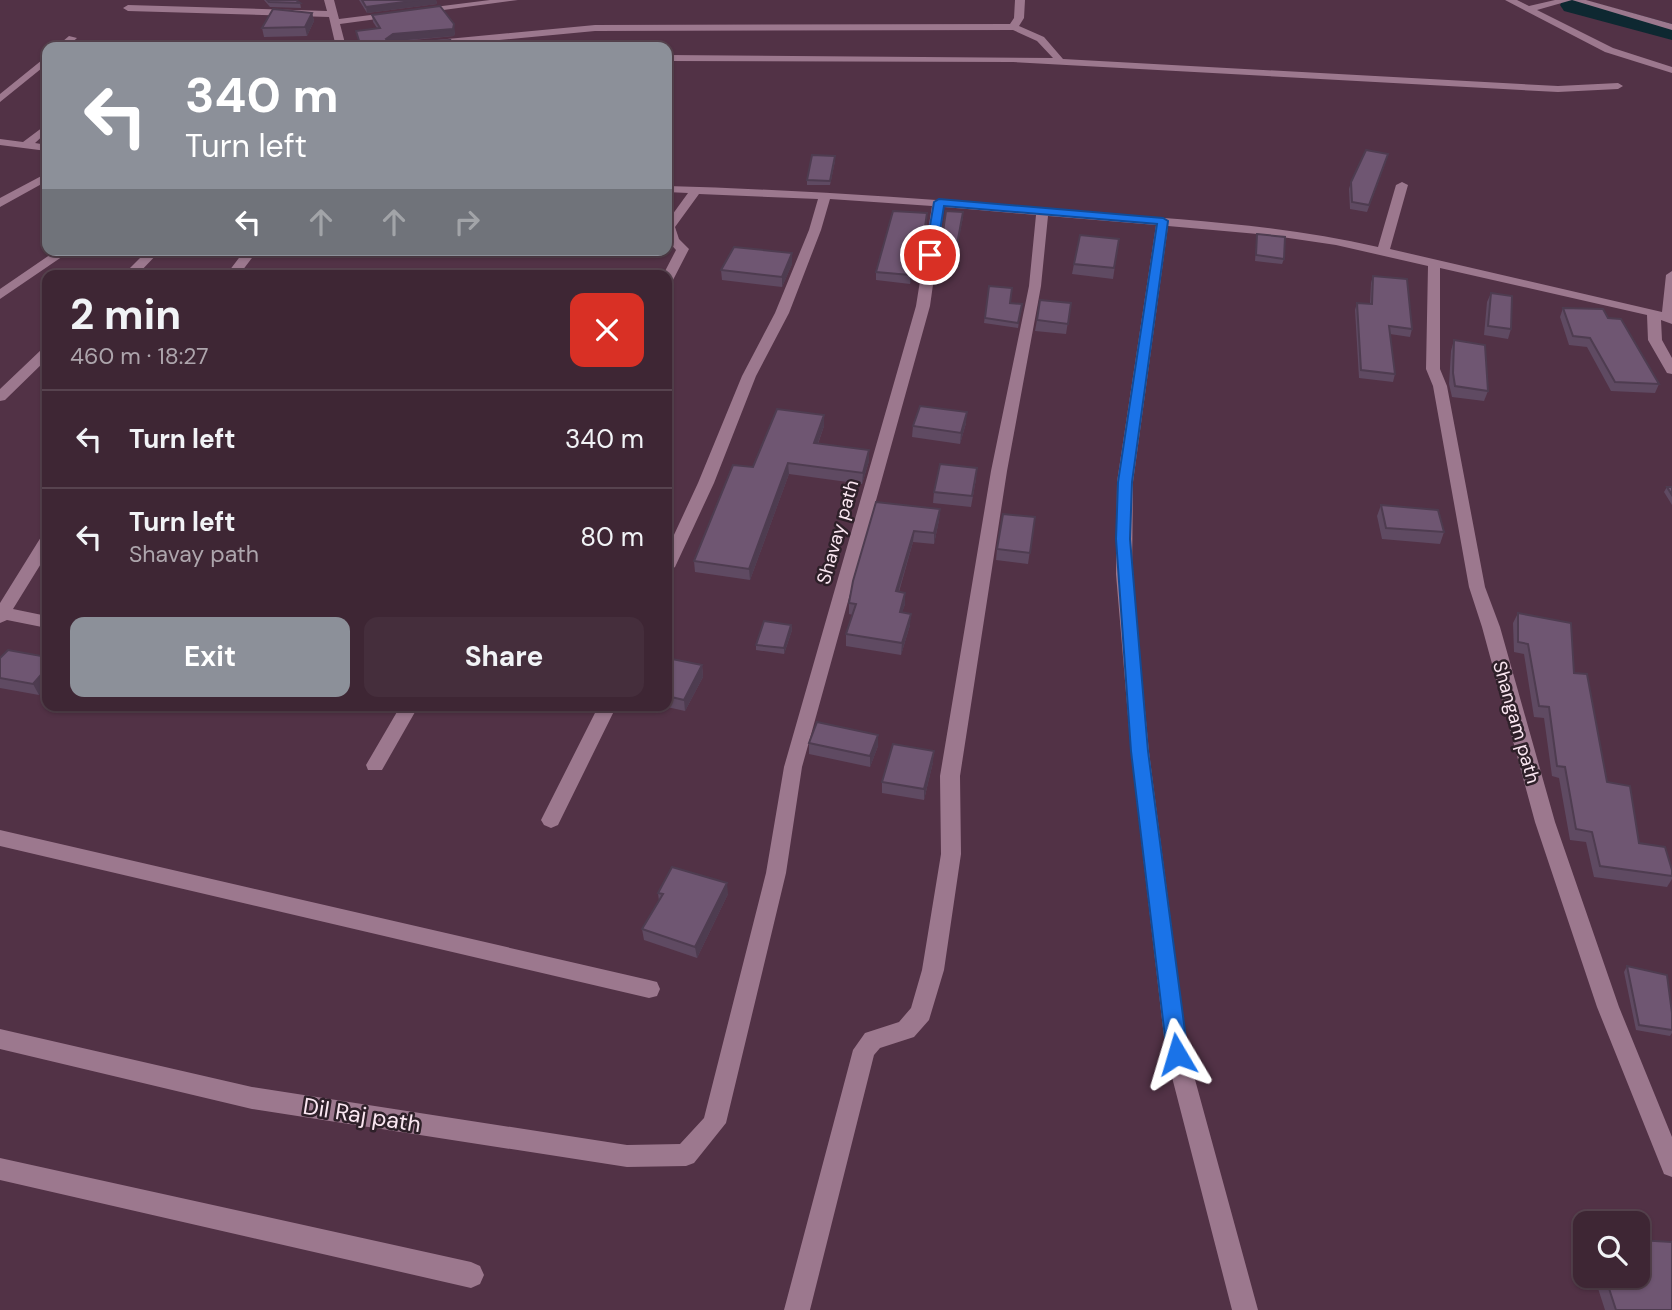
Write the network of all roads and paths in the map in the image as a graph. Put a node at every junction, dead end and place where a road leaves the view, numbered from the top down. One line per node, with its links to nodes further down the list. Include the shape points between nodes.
1 (329, 0): 9 (street)
2 (513, 0): 9 (street)
3 (1020, 0): 10 (street)
4 (1510, 0): 8 (street)
5 (1567, 0): 8 (street)
6 (1576, 0): 11 (street)
7 (128, 8): 9 (street)
8 (1529, 9): 20 (street, via 1609,50)
9 (333, 18): 14 (street)
10 (1016, 22): 15 (street, via 595,28); 18 (street, via 1035,32)
11 (1672, 26)
12 (72, 38): 13 (street)
13 (67, 42)
14 (340, 42)
15 (448, 42)
16 (1672, 55): 20 (street)
17 (672, 58): 18 (street)
18 (1060, 61): 22 (street, via 1558,89)
19 (42, 63): 23 (street)
20 (1657, 65): 21 (street)
21 (1672, 70)
22 (1618, 86)
23 (0, 99)
24 (42, 131): 26 (street)
25 (0, 142): 26 (street)
26 (25, 146): 27 (street)
27 (42, 148)
28 (42, 179): 34 (street)
29 (1402, 185): 39 (street)
30 (672, 189): 31 (street)
31 (697, 189): 32 (street); 37 (street)
32 (825, 195): 33 (street); 55 (street, via 782,313 749,376)
33 (939, 202): 35 (street); 65 (street, Shavay path, via 923,306 793,766 776,873)
34 (0, 203)
35 (1042, 212): 36 (street); 69 (street, via 1035,286 999,471 950,776 951,854 933,970 922,1013 906,1030 873,1040 864,1050)
36 (1163, 221): 39 (street, via 1296,235); 70 (street, via 1125,482 1124,574 1140,751 1177,1054)
37 (672, 223)
38 (672, 237): 46 (street, via 683,249)
39 (1383, 252): 43 (street)
40 (57, 256): 48 (street)
41 (149, 256): 44 (street)
42 (247, 256): 45 (street)
43 (1434, 263): 49 (street); 66 (street, Shangam path, via 1433,369 1477,587 1545,822 1608,1006)
44 (134, 270)
45 (236, 270)
46 (672, 271)
47 (1672, 275): 50 (street)
48 (0, 295)
49 (1654, 313): 50 (street); 52 (street, via 1655,340)
50 (1670, 320)
51 (42, 357): 53 (street)
52 (1672, 370)
53 (0, 397)
54 (42, 549): 56 (street)
55 (672, 556)
56 (1, 615): 57 (street)
57 (42, 621)
58 (406, 711): 60 (street)
59 (605, 711): 61 (street)
60 (375, 765)
61 (551, 820)
62 (0, 838): 63 (street)
63 (649, 989)
64 (0, 1039): 65 (street, Dil Raj path, via 252,1098 627,1156 686,1155)
65 (714, 1123)
66 (1672, 1166)
67 (0, 1168): 68 (street)
68 (471, 1275)
69 (797, 1310)
70 (1245, 1310)

